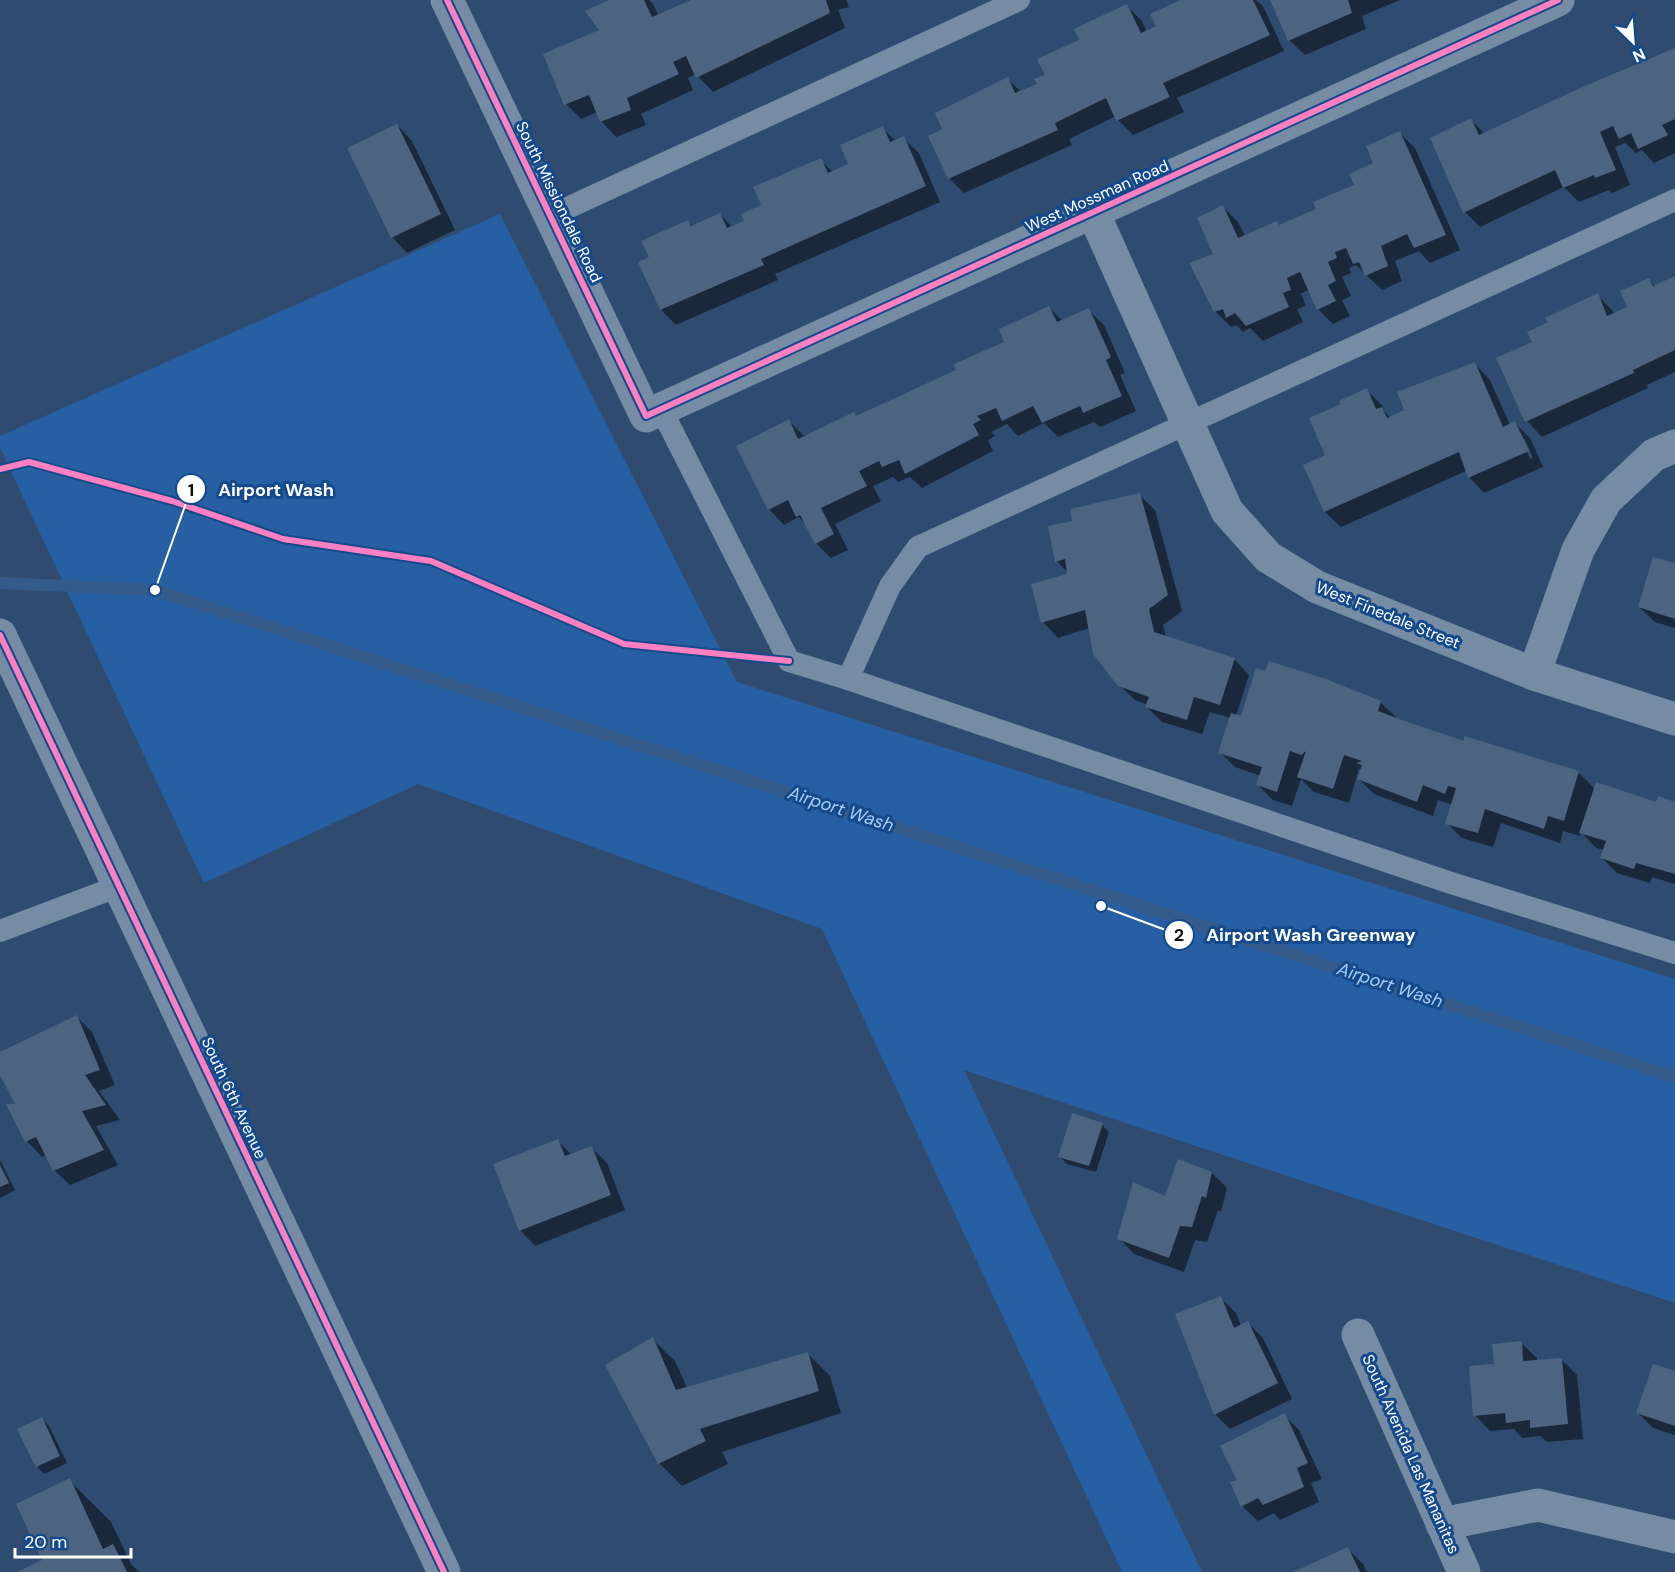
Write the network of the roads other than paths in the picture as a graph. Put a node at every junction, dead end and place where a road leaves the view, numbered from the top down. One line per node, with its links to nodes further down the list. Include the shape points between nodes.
1 (1019, 0): 6 (lane)
2 (1558, 0): 5 (street, West Mossman Road)
3 (458, 4): 6 (street, South Missiondale Road)
4 (1675, 200): 8 (lane)
5 (1093, 212): 7 (street, West Mossman Road); 8 (street, West Finedale Street)
6 (550, 216): 7 (street, South Missiondale Road)
7 (653, 412): 12 (lane, via 789,661)
8 (1188, 423): 11 (street, West Finedale Street, via 1227,511 1268,557 1317,587); 12 (lane, via 918,547 890,586)
9 (1675, 446): 11 (street, via 1654,455 1606,501 1578,550)
10 (3, 642): 14 (street, South 6th Avenue)
11 (1534, 674): 13 (street, West Finedale Street)
12 (848, 679): 16 (lane, via 1437,878)
13 (1675, 719)
14 (119, 886): 15 (lane); 20 (street, South 6th Avenue)
15 (0, 931)
16 (1675, 953)
17 (1358, 1335): 18 (street, South Avenida Las Mananitas)
18 (1442, 1524): 19 (street, via 1538,1505); 21 (street, South Avenida Las Mananitas)
19 (1675, 1537)
20 (444, 1572)
21 (1464, 1572)

